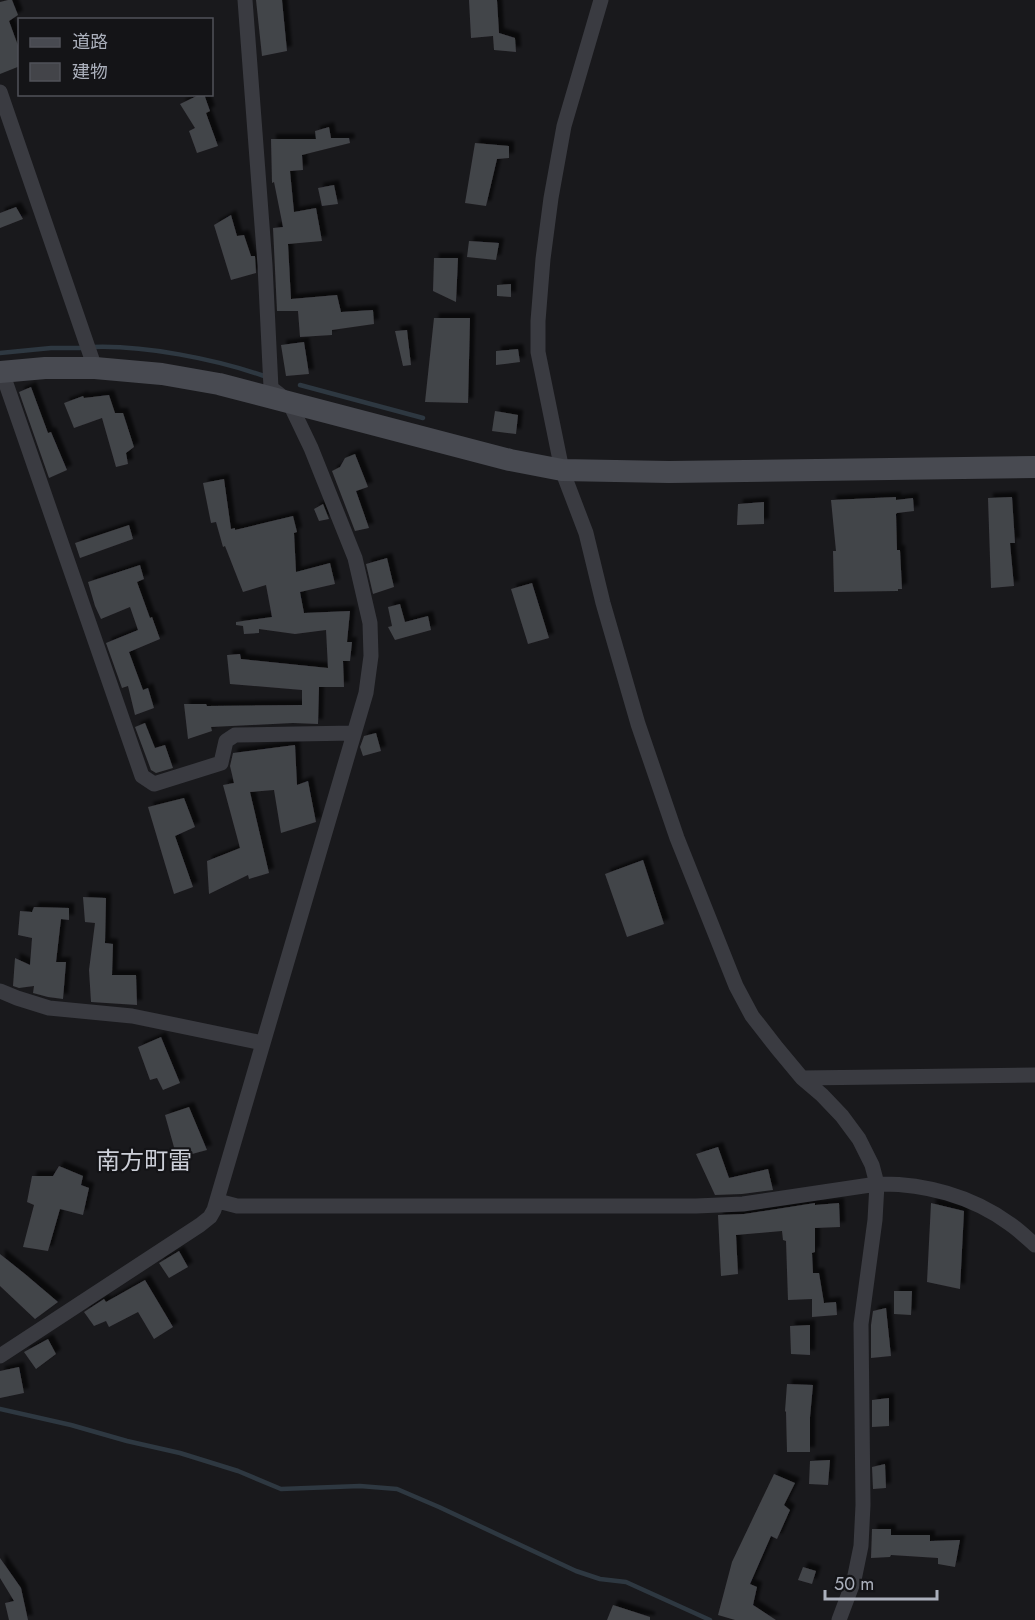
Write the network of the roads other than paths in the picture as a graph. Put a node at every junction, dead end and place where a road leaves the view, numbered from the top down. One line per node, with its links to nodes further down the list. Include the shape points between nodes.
1 (245, 0): 6 (street, via 271,388)
2 (602, 0): 8 (street, via 564,126 543,259 538,352)
3 (0, 92): 4 (street)
4 (91, 355): 5 (street, via 45,368); 6 (street, via 130,370 219,384)
5 (1, 372): 9 (street, via 142,776 154,784 221,763 226,741 235,735)
6 (289, 402): 8 (street); 9 (street, via 355,558 370,623 366,693)
7 (1035, 467): 8 (street)
8 (562, 470): 13 (street, via 586,533 638,724 681,848 736,986 752,1016)
9 (354, 733): 11 (street)
10 (0, 991): 11 (street, via 49,1008 132,1016)
11 (263, 1043): 15 (street)
12 (1035, 1075): 13 (street)
13 (802, 1078): 14 (street, via 842,1116 859,1139)
14 (877, 1184): 15 (street, via 743,1204 696,1206 237,1206); 16 (street, via 913,1185 967,1201 992,1212); 18 (street, via 876,1220 861,1324 861,1546)
15 (218, 1201): 17 (street, via 200,1226)
16 (1035, 1245)
17 (0, 1356)
18 (839, 1620)

